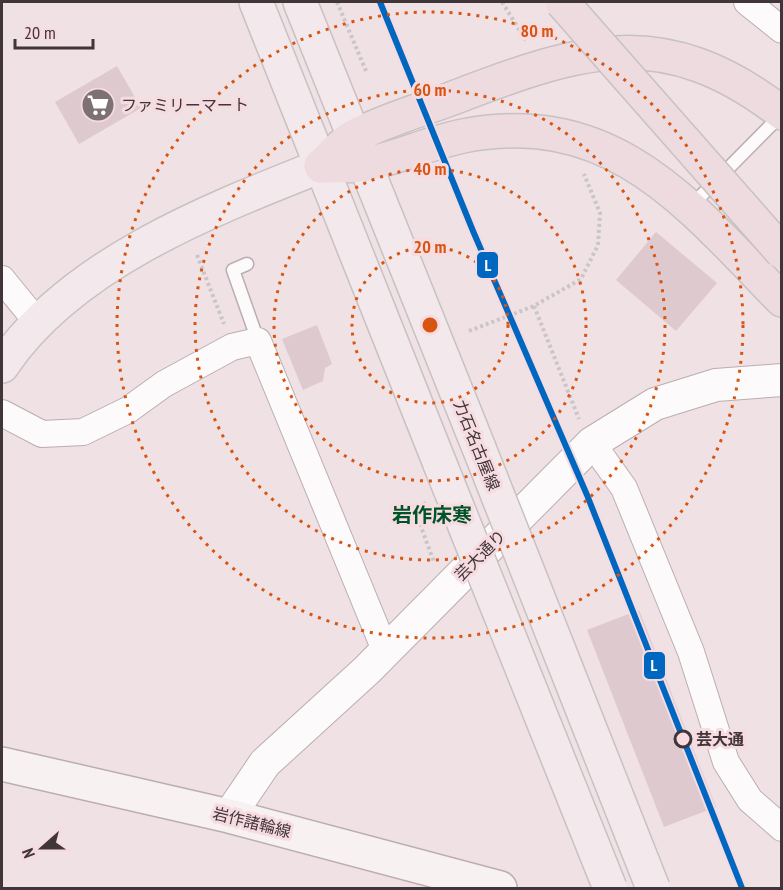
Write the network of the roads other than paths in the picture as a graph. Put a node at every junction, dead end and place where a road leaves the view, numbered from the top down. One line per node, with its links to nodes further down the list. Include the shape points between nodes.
1 (256, 2): 9 (main road)
2 (300, 2): 8 (main road, 力石名古屋線)
3 (562, 2): 12 (highway, bridge)
4 (590, 2): 11 (highway)
5 (747, 2): 6 (street)
6 (782, 30)
7 (782, 113): 8 (highway, via 753,90 701,65 659,54 621,52 588,55 513,76); 10 (lane)
8 (359, 150): 9 (highway); 10 (highway, via 498,131 568,137 633,162); 28 (main road, 力石名古屋線, bridge)
9 (321, 166): 16 (main road, via 216,208 157,237 79,288); 27 (main road, bridge)
10 (690, 207): 15 (highway)
11 (782, 219)
12 (782, 252)
13 (247, 264): 17 (lane, via 233,270)
14 (2, 279): 16 (street)
15 (772, 290)
16 (38, 323): 18 (main road)
17 (258, 341): 20 (street, via 232,347 164,384 128,410 83,432 42,435); 22 (street)
18 (2, 366)
19 (782, 380): 21 (street, 芸大通り, via 716,385)
20 (2, 413)
21 (586, 432): 22 (street, 芸大通り); 25 (street, via 624,488 691,652 726,762 750,800)
22 (385, 650): 24 (street, 芸大通り, via 265,763)
23 (2, 764): 24 (main road, 岩作諸輪線)
24 (229, 816): 26 (main road, 岩作諸輪線)
25 (782, 828)
26 (500, 888)
27 (610, 888)
28 (653, 888)

